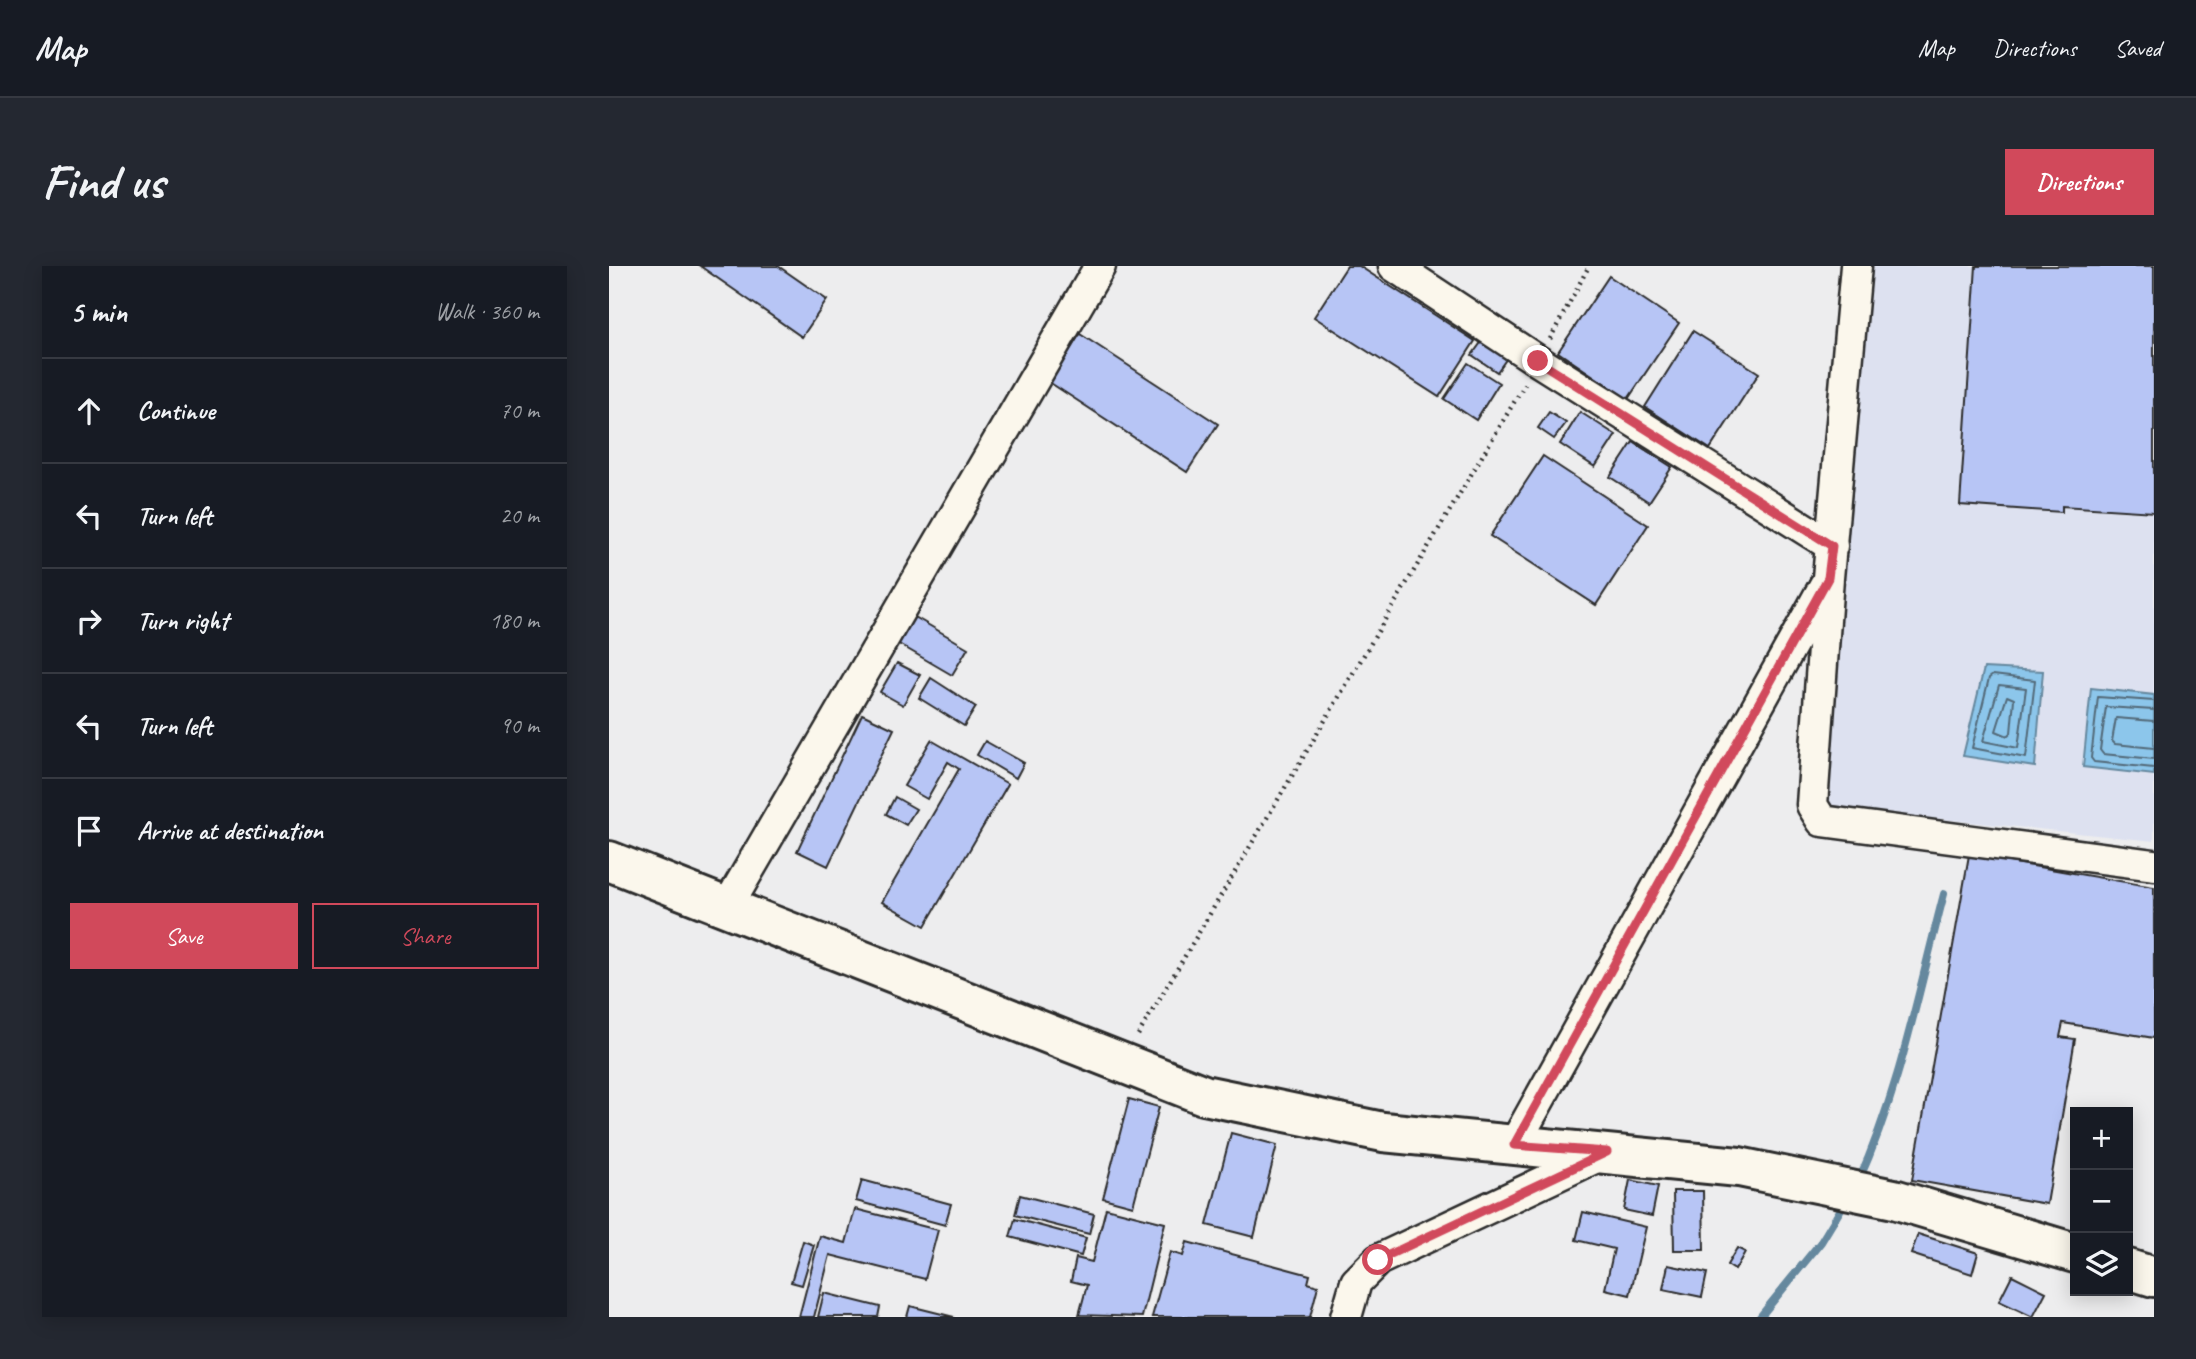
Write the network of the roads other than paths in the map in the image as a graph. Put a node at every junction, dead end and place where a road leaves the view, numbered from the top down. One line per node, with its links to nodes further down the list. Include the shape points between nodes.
1 (1100, 266): 8 (street)
2 (1394, 266): 4 (street)
3 (1856, 266): 4 (street)
4 (1832, 546): 5 (street)
5 (1828, 578): 7 (street, via 1812,805 1822,821); 9 (street)
6 (609, 861): 8 (street)
7 (2154, 864)
8 (726, 909): 9 (street, via 1203,1095 1383,1132)
9 (1514, 1145): 10 (street)
10 (1607, 1152): 11 (street, via 1739,1167 1852,1190); 14 (street, via 1378,1260 1356,1282)
11 (2070, 1252)
12 (2133, 1270): 13 (street)
13 (2154, 1276)
14 (1346, 1317)

